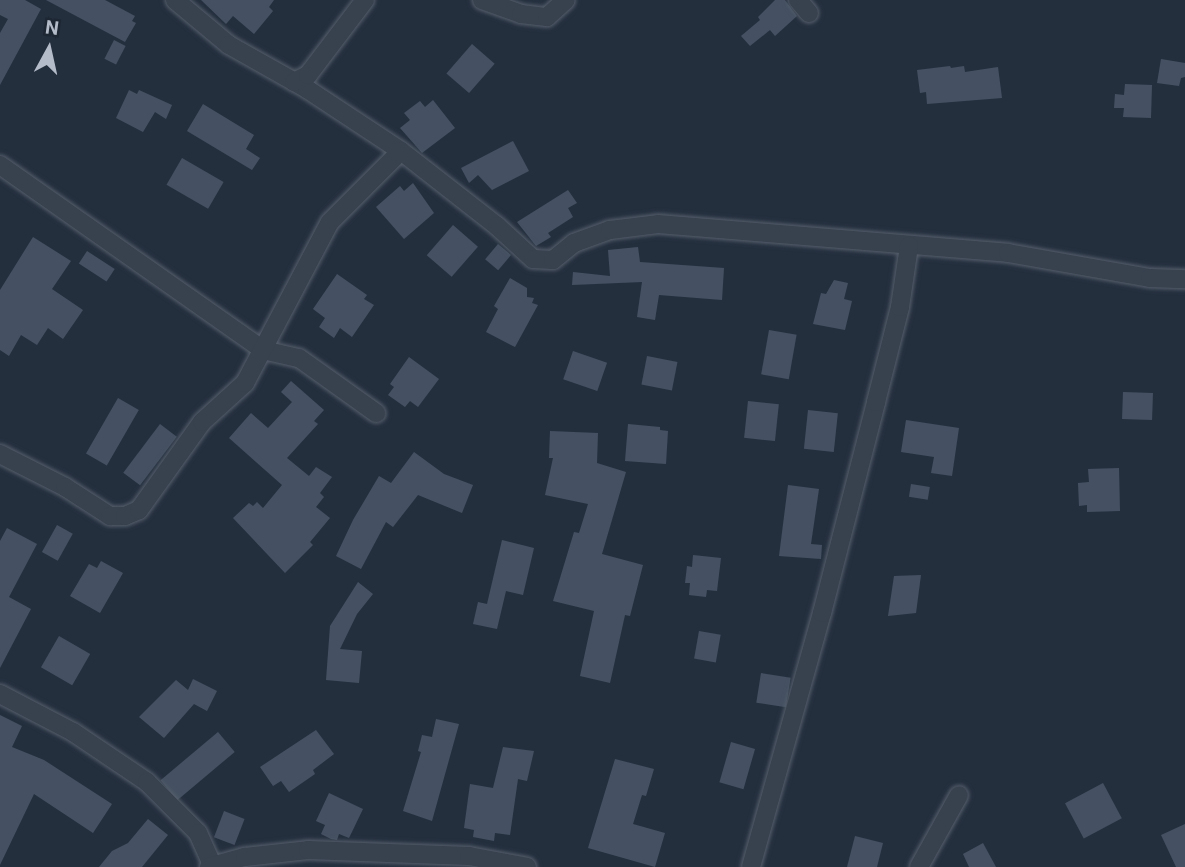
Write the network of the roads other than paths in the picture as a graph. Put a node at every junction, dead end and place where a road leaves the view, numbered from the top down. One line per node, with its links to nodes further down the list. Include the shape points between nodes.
1 (175, 0): 5 (street, via 229,45)
2 (365, 0): 5 (street, via 308,75)
3 (482, 0): 4 (street, via 521,14 547,17)
4 (566, 0)
5 (294, 82): 6 (street)
6 (401, 151): 8 (street, via 533,259 554,260 574,243 610,230 659,224); 10 (street, via 330,222)
7 (0, 165): 10 (street)
8 (909, 246): 9 (street, via 1008,253 1150,278); 17 (street, via 900,307 876,402)
9 (1185, 279)
10 (263, 350): 11 (street, via 299,358); 12 (street, via 246,383 202,422 139,510 125,516 110,516 65,486)
11 (376, 413)
12 (0, 454)
13 (0, 694): 15 (street, via 73,732 147,782 198,833)
14 (960, 795): 18 (street)
15 (210, 866): 16 (street, via 308,850 469,856)
16 (527, 867)
17 (751, 867)
18 (919, 867)

